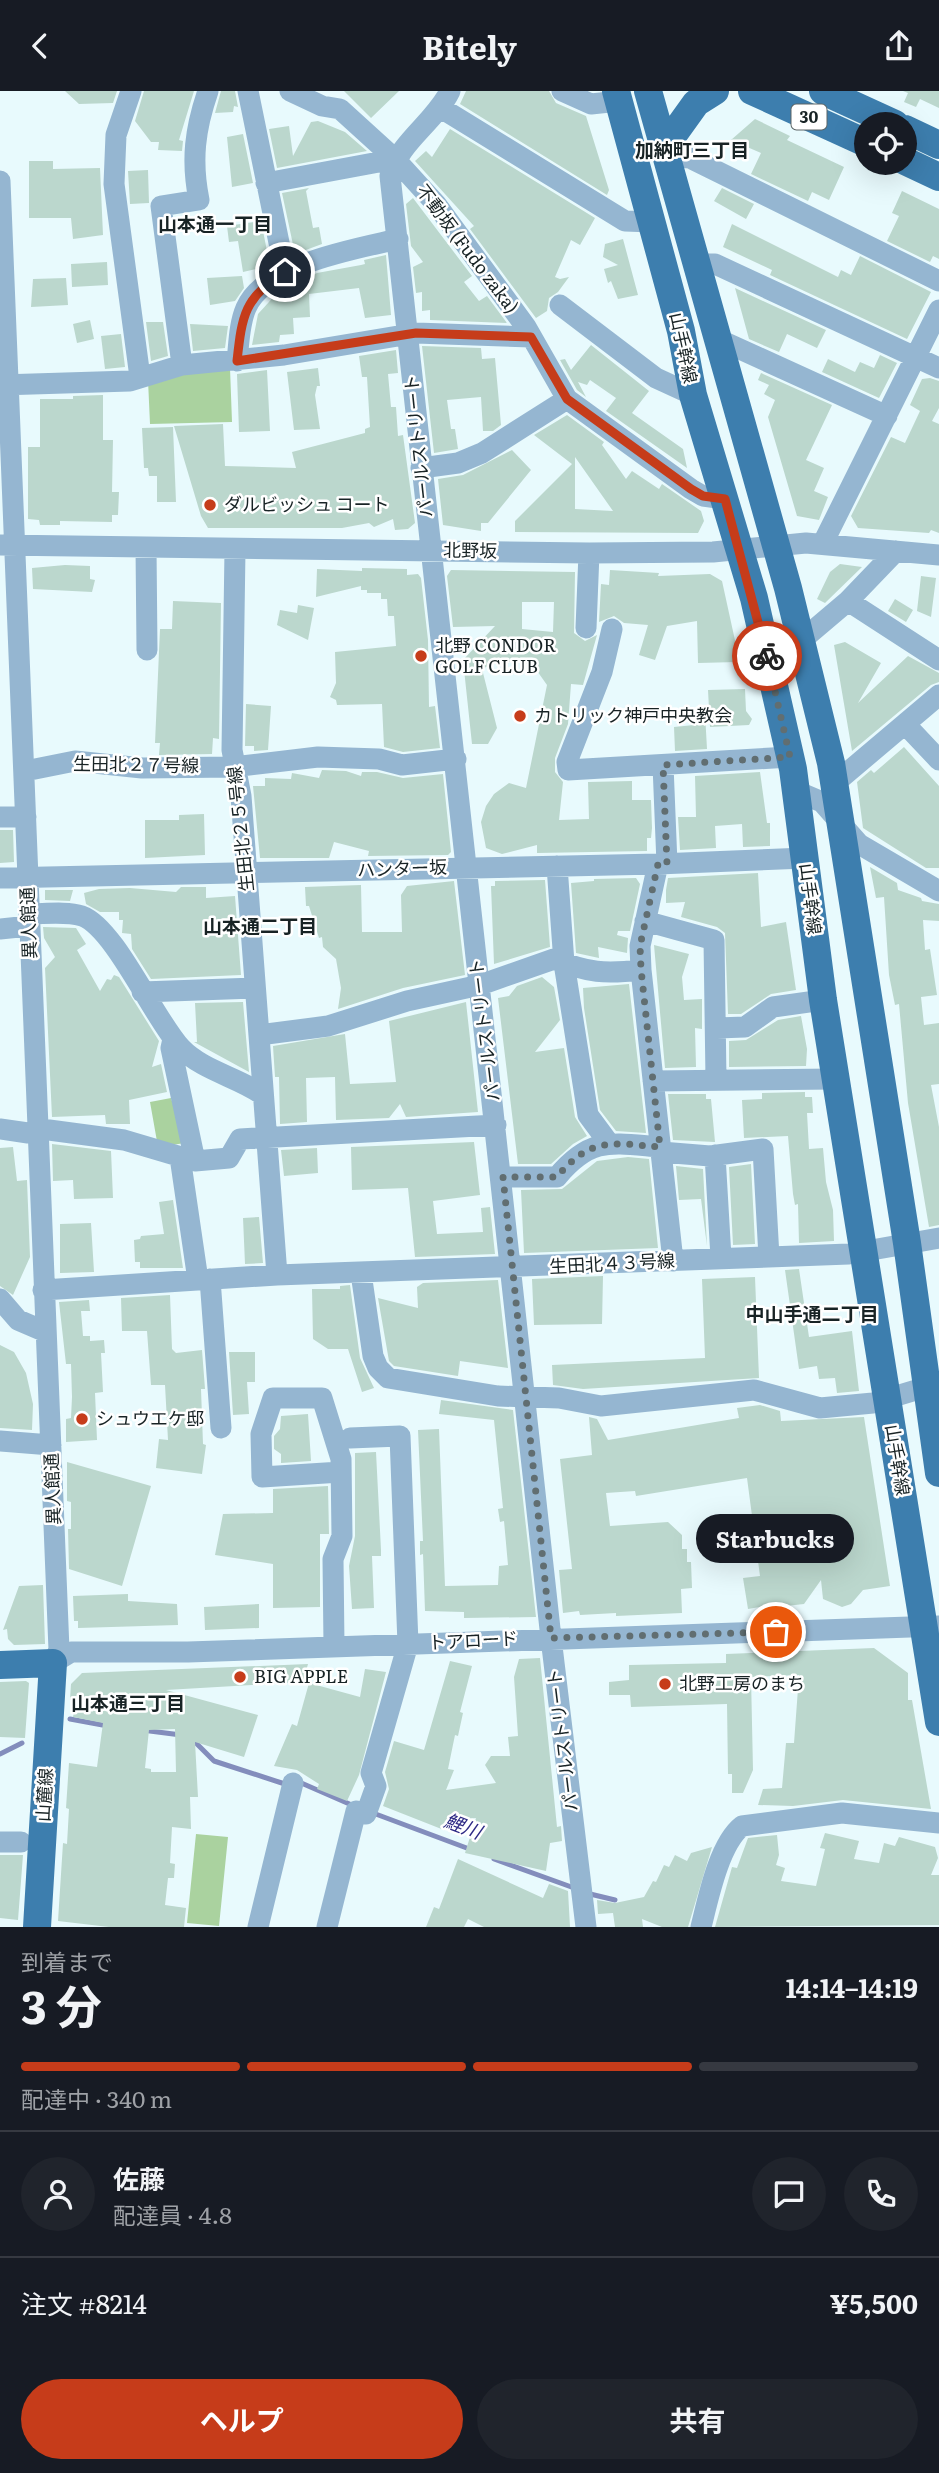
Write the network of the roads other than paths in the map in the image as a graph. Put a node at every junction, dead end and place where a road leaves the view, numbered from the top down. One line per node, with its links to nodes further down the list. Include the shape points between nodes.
1 (131, 91): 37 (street, via 116,135 114,184)
2 (208, 91): 35 (street, via 196,127 193,169 199,200 161,206)
3 (248, 91): 22 (street)
4 (290, 91): 11 (street, 不動坂 (Fudo zaka))
5 (562, 91): 10 (street, via 591,104)
6 (648, 91): 17 (main road, 山手幹線)
7 (715, 91): 17 (main road, via 696,103)
8 (752, 91): 15 (main road, 30)
9 (822, 91): 13 (main road, 30)
10 (617, 96): 23 (main road, 山手幹線)
11 (321, 98): 18 (street, 不動坂 (Fudo zaka), via 340,109)
12 (446, 100): 18 (street); 23 (street, via 615,216)
13 (868, 112)
14 (917, 135): 16 (main road)
15 (854, 138)
16 (939, 145)
17 (666, 158): 25 (main road, 山手幹線); 27 (street, via 690,158)
18 (395, 159): 22 (street); 24 (street, パールストリート, via 390,176); 31 (street, 不動坂 (Fudo zaka), via 436,204)
19 (917, 167): 20 (main road)
20 (939, 177)
21 (0, 181): 38 (street, 異人館通)
22 (266, 183): 26 (street)
23 (652, 222): 39 (main road, 山手幹線)
24 (398, 239): 26 (street); 30 (street, パールストリート)
25 (696, 264): 32 (main road, 山手幹線); 33 (street, via 715,264)
26 (285, 272): 34 (street, via 264,285 246,308)
27 (939, 281)
28 (559, 305): 39 (street, via 656,378)
29 (939, 310): 33 (street)
30 (407, 335): 31 (street); 34 (street); 42 (street, パールストリート)
31 (531, 337): 40 (street, 不動坂 (Fudo zaka))
32 (720, 340): 41 (street); 45 (main road, 山手幹線)
33 (916, 357): 36 (street); 41 (street)
34 (237, 361): 35 (street)
35 (182, 365): 37 (street)
36 (939, 368)
37 (140, 377): 38 (street)
38 (5, 385): 46 (street, 異人館通)
39 (693, 395): 43 (main road, 山手幹線)
40 (567, 399): 42 (street, via 482,453 457,463); 43 (street, 不動坂 (Fudo zaka), via 691,489)
41 (887, 416): 44 (street)
42 (421, 468): 50 (street, パールストリート)
43 (725, 499): 49 (main road, 山手幹線)
44 (823, 543): 45 (street, 北野坂); 51 (street, 北野坂)
45 (776, 544): 49 (street, 北野坂); 57 (main road, 山手幹線)
46 (8, 545): 47 (street, 北野坂); 67 (street, 異人館通)
47 (146, 547): 48 (street, 北野坂); 58 (street)
48 (235, 550): 50 (street, 北野坂); 66 (street, 生田北２５号線)
49 (740, 550): 52 (street, 北野坂); 62 (main road, 山手幹線)
50 (430, 551): 52 (street, 北野坂); 63 (street, パールストリート)
51 (896, 551): 53 (street, 北野坂); 54 (street)
52 (589, 553): 55 (street)
53 (939, 555)
54 (848, 601): 57 (street); 59 (street)
55 (586, 628)
56 (612, 629): 65 (street, via 568,770)
57 (802, 640): 68 (main road, 山手幹線)
58 (146, 650)
59 (939, 660)
60 (939, 695): 61 (street)
61 (905, 724): 64 (street); 68 (street)
62 (790, 757): 65 (street); 69 (main road, 山手幹線)
63 (456, 759): 66 (street, 生田北２７号線, via 401,765 379,759 318,757); 76 (street, パールストリート)
64 (939, 760)
65 (663, 765): 74 (street)
66 (233, 767): 67 (street, 生田北２７号線, via 142,768 75,761); 77 (street, 生田北２５号線, via 241,796)
67 (25, 771): 71 (street, 異人館通)
68 (835, 783): 72 (main road, 山手幹線)
69 (796, 791): 72 (street, via 822,801); 73 (main road, 山手幹線)
70 (0, 817): 71 (street)
71 (26, 817): 78 (street, 異人館通)
72 (839, 819): 80 (street, via 859,844); 107 (main road, 山手幹線)
73 (805, 858): 74 (street, ハンター坂); 89 (main road, 山手幹線)
74 (662, 864): 75 (street, ハンター坂); 82 (street)
75 (557, 866): 76 (street, ハンター坂); 84 (street)
76 (467, 867): 77 (street, ハンター坂); 86 (street, パールストリート)
77 (247, 873): 78 (street, ハンター坂); 87 (street, 生田北２５号線)
78 (27, 877): 79 (street, ハンター坂); 81 (street, 異人館通)
79 (0, 879)
80 (939, 891)
81 (29, 920): 83 (street); 88 (street, via 69,915 92,922 108,938); 99 (street, 異人館通)
82 (645, 921): 85 (street); 90 (street, via 714,940)
83 (0, 929)
84 (564, 963): 85 (street, via 601,974); 86 (street, via 554,959); 101 (street, via 588,1115)
85 (641, 969): 95 (street)
86 (480, 985): 91 (street, via 395,1004 328,1026); 97 (street, パールストリート)
87 (255, 988): 88 (street); 91 (street, 生田北２５号線)
88 (142, 992): 92 (street)
89 (823, 1000): 90 (street, via 773,1007 745,1027); 94 (main road, 山手幹線)
90 (717, 1028): 93 (street)
91 (259, 1035): 96 (street, 生田北２５号線)
92 (173, 1039): 96 (street, via 211,1069); 104 (street)
93 (716, 1079): 94 (street); 95 (street)
94 (836, 1079): 108 (main road, 山手幹線)
95 (653, 1081): 102 (street)
96 (263, 1095): 100 (street, 生田北２５号線)
97 (496, 1125): 100 (street); 105 (street, パールストリート)
98 (0, 1129): 99 (street)
99 (38, 1132): 104 (street, via 124,1140); 116 (street, 異人館通)
100 (266, 1137): 104 (street, via 240,1139 229,1158); 114 (street, 生田北２５号線)
101 (608, 1142): 102 (street); 105 (street, via 590,1146 557,1177)
102 (661, 1149): 103 (street); 111 (street)
103 (715, 1155): 109 (street, via 763,1149); 110 (street)
104 (188, 1159): 115 (street)
105 (503, 1177): 112 (street, パールストリート)
106 (939, 1238): 107 (street, 生田北４３号線)
107 (907, 1243): 108 (street, 生田北４３号線); 119 (main road, 山手幹線)
108 (864, 1252): 109 (street, 生田北４３号線); 121 (main road, 山手幹線)
109 (769, 1257): 110 (street, 生田北４３号線)
110 (721, 1258): 111 (street, 生田北４３号線)
111 (673, 1261): 112 (street, 生田北４３号線)
112 (513, 1269): 113 (street, 生田北４３号線); 120 (street, パールストリート)
113 (361, 1273): 114 (street, 生田北４３号線); 120 (street, via 373,1356 388,1378 498,1396)
114 (277, 1275): 115 (street, 生田北４３号線)
115 (204, 1279): 116 (street, 生田北４３号線); 122 (street)
116 (43, 1290): 118 (street, 異人館通)
117 (0, 1299): 118 (street, via 18,1320)
118 (47, 1332): 125 (street, 異人館通)
119 (933, 1387): 121 (street); 127 (main road, 山手幹線)
120 (526, 1394): 121 (street, via 601,1406 754,1390 820,1408 873,1403); 129 (street, パールストリート)
121 (887, 1397): 128 (main road, 山手幹線)
122 (220, 1428)
123 (350, 1438): 130 (street, via 400,1436)
124 (0, 1441): 125 (street)
125 (51, 1445): 132 (street, 異人館通, via 59,1650)
126 (341, 1472): 126 (street, via 322,1398 272,1398 261,1434 262,1478); 131 (street, via 342,1536 333,1559)
127 (939, 1473)
128 (931, 1626): 129 (street, トアロード); 134 (main road, 山手幹線)
129 (551, 1638): 130 (street, トアロード); 140 (street, パールストリート)
130 (408, 1644): 131 (street, トアロード); 139 (street, via 371,1773 376,1786)
131 (334, 1646): 132 (street, トアロード, via 71,1652)
132 (53, 1663): 133 (main road); 137 (main road, 山麓線)
133 (0, 1665)
134 (939, 1722)
135 (293, 1783): 138 (street)
136 (939, 1823): 141 (street, via 842,1814 742,1826 732,1833 723,1854)
137 (37, 1927)
138 (258, 1927)
139 (327, 1927)
140 (586, 1927)
141 (701, 1927)

